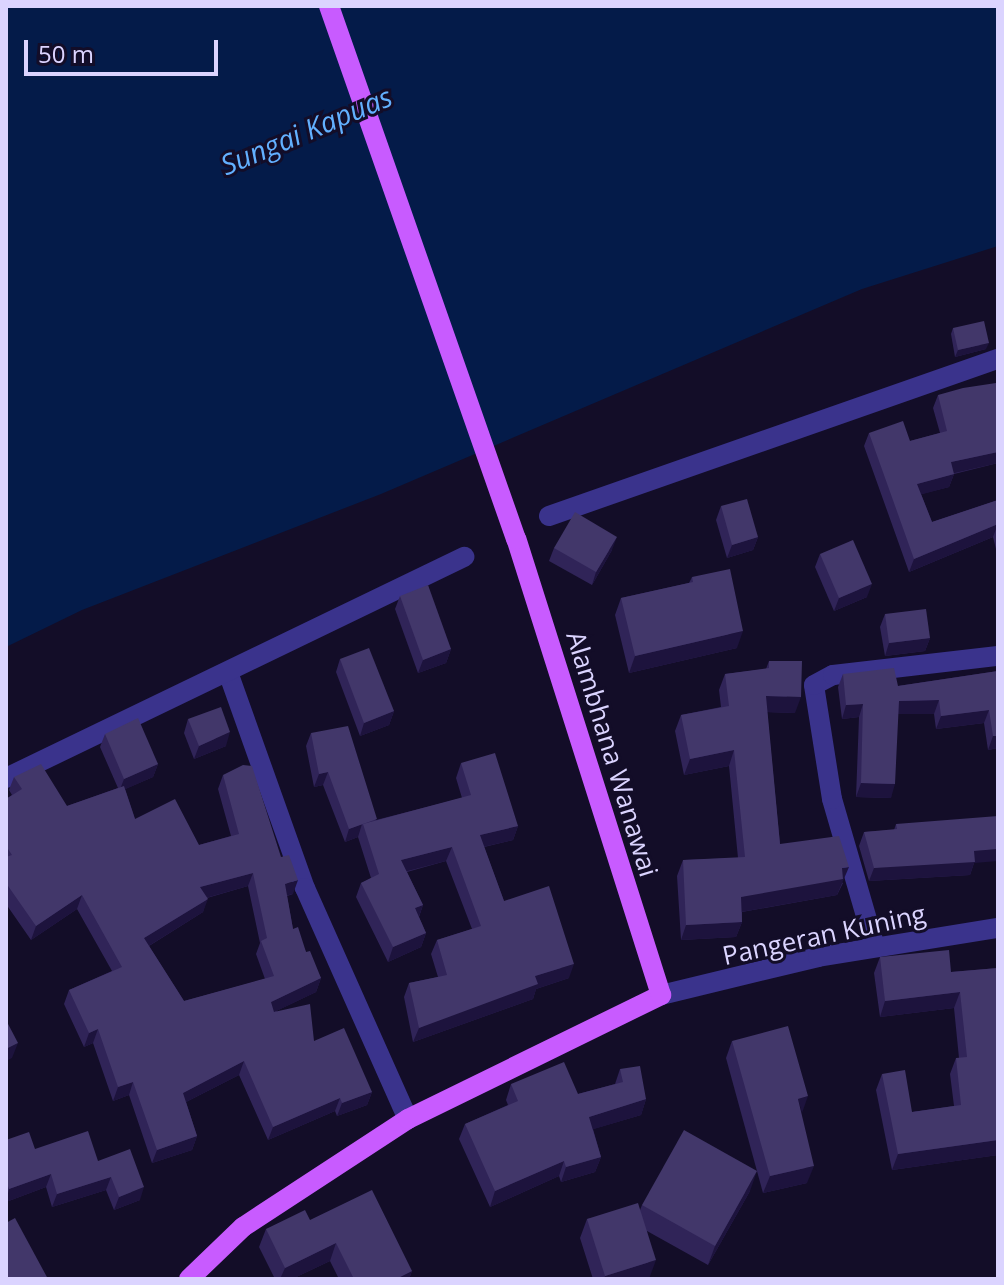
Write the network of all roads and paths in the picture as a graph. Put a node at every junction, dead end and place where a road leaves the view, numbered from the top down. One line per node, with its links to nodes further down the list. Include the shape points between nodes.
1 (329, 6): 10 (main road, Alambhana Wanawai, via 402,204)
2 (998, 359): 3 (street)
3 (549, 516)
4 (464, 557): 6 (street)
5 (998, 656): 9 (street, via 833,675 814,685 832,799)
6 (229, 675): 7 (street); 11 (street, via 305,888)
7 (6, 778)
8 (998, 928): 9 (street, Pangeran Kuning)
9 (875, 947): 10 (street, Pangeran Kuning)
10 (661, 995): 11 (main road)
11 (408, 1119): 12 (main road, via 243,1227)
12 (189, 1279)

